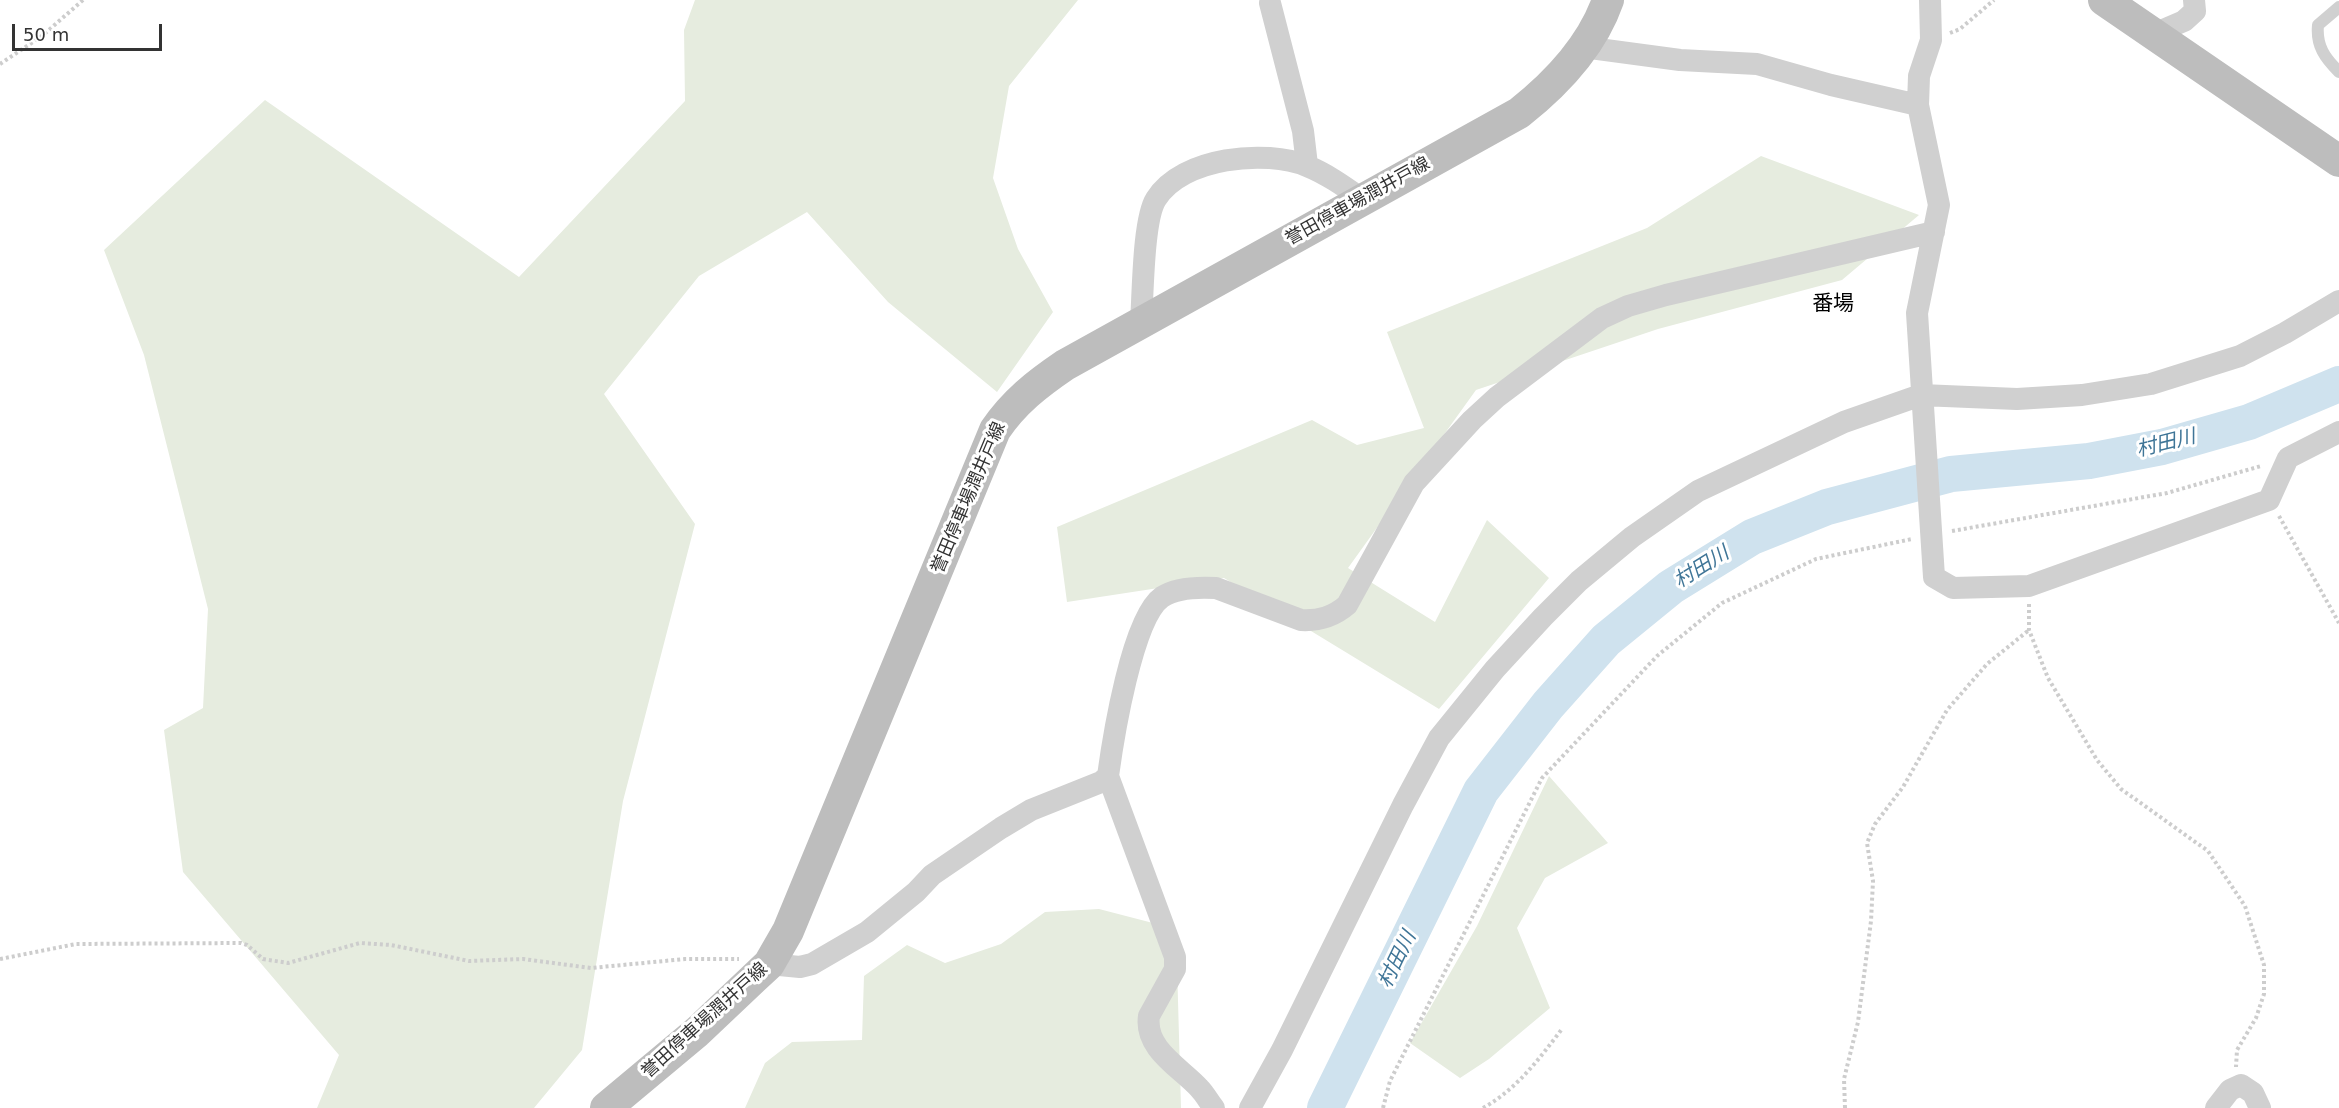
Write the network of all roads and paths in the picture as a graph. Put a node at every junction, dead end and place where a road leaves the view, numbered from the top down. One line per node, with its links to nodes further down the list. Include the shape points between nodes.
1 (83, 0): 12 (path, via 42,36)
2 (1608, 0): 11 (main road, 誉田停車場潤井戸線)
3 (1930, 0): 10 (street)
4 (1994, 0): 10 (path, via 1960,29)
5 (2104, 0): 9 (main road)
6 (2194, 0): 9 (street, via 2189,18)
7 (1270, 3): 16 (street, via 1303,131)
8 (2339, 8): 13 (lane, via 2318,25 2317,35 2326,60)
9 (2156, 33): 15 (main road)
10 (1931, 40): 14 (street, via 1919,76)
11 (1583, 47): 14 (street, via 1680,60 1757,64); 17 (main road, 誉田停車場潤井戸線, via 1540,96 1519,113)
12 (0, 64)
13 (2339, 72)
14 (1918, 105): 18 (street, via 1939,205)
15 (2339, 160)
16 (1306, 165): 17 (street); 20 (street, via 1283,159 1236,158 1210,164 1167,186 1155,201 1149,225)
17 (1362, 199): 20 (main road, 誉田停車場潤井戸線)
18 (1934, 232): 21 (street, via 1917,314); 29 (street, via 1666,295 1602,318 1497,397 1414,483 1347,605 1337,614 1301,620 1216,588 1181,590 1162,597 1149,614 1127,674 1114,726)
19 (2339, 301): 21 (street, via 2240,356 2151,384 2017,399)
20 (1141, 322): 31 (main road, 誉田停車場潤井戸線, via 1065,364 1024,394 995,430 813,874)
21 (1921, 395): 25 (street); 36 (street, via 1844,422 1698,491 1632,537 1543,617 1439,738)
22 (2339, 432): 23 (street)
23 (2288, 458): 24 (street); 25 (path, via 2167,493)
24 (2269, 500): 26 (street); 27 (path)
25 (1933, 534): 26 (street, via 1934,577 1953,588); 37 (path, via 1816,559 1722,603 1658,656 1542,778 1390,1081)
26 (2029, 586): 28 (path)
27 (2339, 623)
28 (2029, 630): 33 (path, via 2048,678 2097,760 2121,789 2208,851 2245,906 2264,965 2264,994 2256,1018 2237,1050 2235,1074); 39 (path, via 1987,664 1947,710 1867,843 1873,881 1871,921 1858,1023 1844,1079)
29 (1108, 776): 31 (street, via 1031,810 1001,828 932,875 867,932 812,964 800,968); 35 (street, via 1175,957 1175,969 1148,1024 1155,1043 1168,1060 1199,1088)
30 (0, 959): 31 (path, via 76,944 218,943 248,945 263,960 288,963 360,943 391,945 469,961 523,959 591,968 718,958)
31 (769, 964): 34 (main road, 誉田停車場潤井戸線, via 697,1032)
32 (1562, 1029): 38 (path, via 1529,1072)
33 (2241, 1085): 40 (street, via 2230,1090); 41 (street, via 2253,1093)
34 (606, 1108)
35 (1214, 1108)
36 (1250, 1108)
37 (1383, 1108)
38 (1483, 1108)
39 (1845, 1108)
40 (2216, 1108)
41 (2260, 1108)

